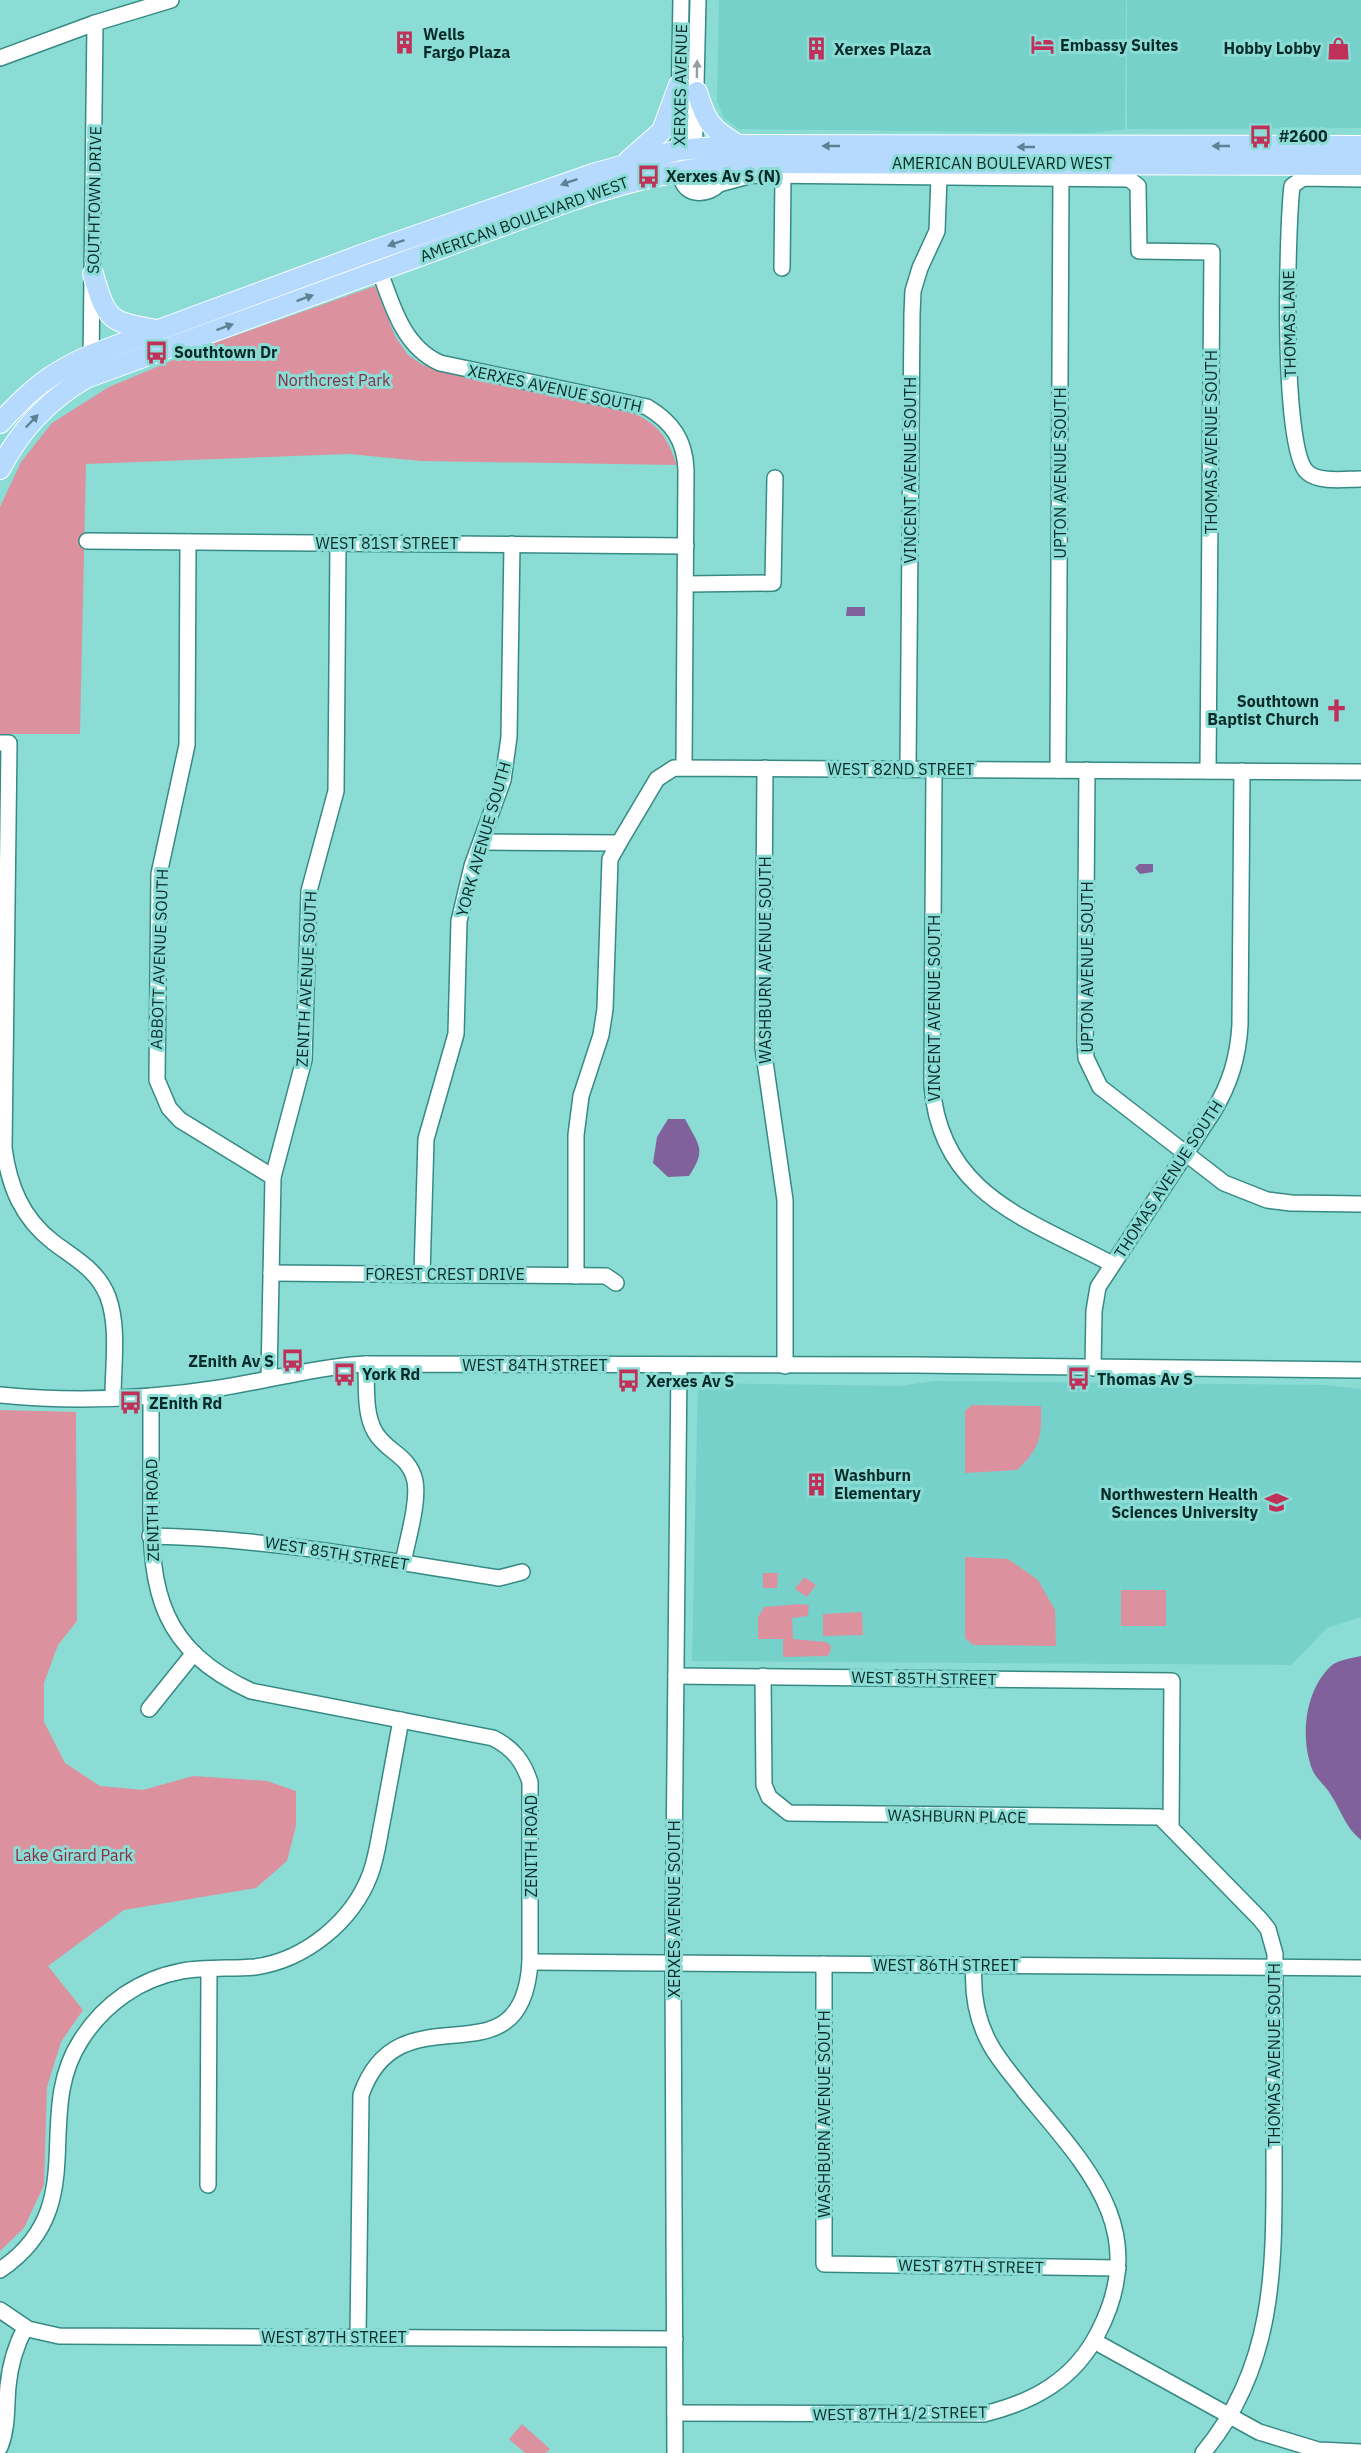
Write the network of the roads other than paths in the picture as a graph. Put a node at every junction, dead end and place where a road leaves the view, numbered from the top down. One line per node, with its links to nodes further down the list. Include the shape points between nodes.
1 (171, 0): 4 (street)
2 (681, 0): 6 (street, XERXES AVENUE)
3 (698, 0): 6 (street, one-way to 3)
4 (95, 23): 5 (street); 20 (street, SOUTHTOWN DRIVE)
5 (0, 58)
6 (688, 88): 7 (main road, via 715,131); 10 (street, XERXES AVENUE); 11 (main road, via 662,131)
7 (738, 145): 9 (main road, AMERICAN BOULEVARD WEST, one-way to 7); 10 (main road, AMERICAN BOULEVARD WEST)
8 (1361, 146): 9 (main road, AMERICAN BOULEVARD WEST, one-way to 9)
9 (1146, 155): 10 (main road, AMERICAN BOULEVARD WEST, via 773,162); 12 (main road, AMERICAN BOULEVARD WEST)
10 (687, 159): 11 (main road, AMERICAN BOULEVARD WEST); 13 (street, via 682,181 689,190 700,193 752,175); 19 (main road, AMERICAN BOULEVARD WEST)
11 (624, 164): 17 (main road, AMERICAN BOULEVARD WEST, one-way to 17)
12 (1361, 165)
13 (783, 177): 14 (street); 18 (street)
14 (939, 177): 15 (street); 37 (street, VINCENT AVENUE SOUTH, via 937,231 913,291)
15 (1061, 177): 39 (street, UPTON AVENUE SOUTH); 41 (street, THOMAS AVENUE SOUTH, via 1129,178 1138,186 1138,251 1212,252)
16 (1361, 179): 27 (street, THOMAS LANE, via 1303,178 1292,186 1286,284 1291,409 1300,461 1308,473 1322,478)
17 (372, 251): 19 (street, XERXES AVENUE SOUTH); 21 (main road, AMERICAN BOULEVARD WEST)
18 (782, 267)
19 (380, 270): 23 (main road, AMERICAN BOULEVARD WEST, one-way to 19); 32 (street, XERXES AVENUE SOUTH, via 408,339 427,357 440,363 632,403 661,415 681,439 686,454)
20 (93, 274): 21 (main road, via 102,306 112,319); 22 (street, SOUTHTOWN DRIVE)
21 (160, 330): 22 (main road, AMERICAN BOULEVARD WEST)
22 (91, 355): 23 (street, SOUTHTOWN DRIVE); 24 (main road, AMERICAN BOULEVARD WEST, via 65,366 30,390)
23 (91, 376): 25 (main road, AMERICAN BOULEVARD WEST, one-way to 23, via 28,425 65,390)
24 (0, 423)
25 (0, 469)
26 (775, 478): 33 (street, via 773,583)
27 (1361, 479)
28 (87, 541): 29 (street, WEST 81ST STREET)
29 (188, 542): 30 (street, WEST 81ST STREET); 47 (street, ABBOTT AVENUE SOUTH, via 187,745 159,873 157,1080 169,1108 180,1120)
30 (338, 543): 31 (street, WEST 81ST STREET); 47 (street, ZENITH AVENUE SOUTH, via 336,790 309,891 304,1060)
31 (512, 544): 32 (street, WEST 81ST STREET); 44 (street, YORK AVENUE SOUTH, via 509,737 503,780)
32 (686, 546): 33 (street, XERXES AVENUE SOUTH)
33 (686, 584): 35 (street, XERXES AVENUE SOUTH)
34 (4, 743): 62 (street, via 7,1170 23,1210 37,1228 88,1267 107,1295 114,1328)
35 (684, 767): 36 (street, WEST 82ND STREET); 45 (street, WEST 82ND STREET, via 664,772 657,779)
36 (765, 768): 37 (street, WEST 82ND STREET); 56 (street, WASHBURN AVENUE SOUTH, via 763,1048 785,1200)
37 (908, 768): 38 (street, WEST 82ND STREET)
38 (934, 769): 39 (street, WEST 82ND STREET); 49 (street, VINCENT AVENUE SOUTH, via 932,1085 940,1133 965,1175 983,1192)
39 (1058, 770): 40 (street, WEST 82ND STREET)
40 (1087, 770): 41 (street, WEST 82ND STREET); 46 (street, UPTON AVENUE SOUTH, via 1086,1058 1106,1093)
41 (1208, 771): 42 (street, WEST 82ND STREET)
42 (1242, 771): 43 (street, WEST 82ND STREET); 46 (street, THOMAS AVENUE SOUTH, via 1239,1049 1225,1093)
43 (1361, 772)
44 (481, 842): 45 (street); 51 (street, YORK AVENUE SOUTH, via 459,921 456,1034 426,1139)
45 (619, 843): 52 (street, via 609,866 601,1035 577,1115)
46 (1185, 1155): 48 (street, UPTON AVENUE SOUTH, via 1224,1183 1267,1200); 49 (street, THOMAS AVENUE SOUTH)
47 (273, 1178): 50 (street, ZENITH AVENUE SOUTH)
48 (1361, 1204)
49 (1112, 1264): 57 (street, THOMAS AVENUE SOUTH, via 1094,1299)
50 (271, 1273): 51 (street, FOREST CREST DRIVE); 59 (street, ZENITH AVENUE SOUTH)
51 (422, 1274): 52 (street, FOREST CREST DRIVE)
52 (576, 1276): 53 (street, FOREST CREST DRIVE, via 606,1276)
53 (616, 1283)
54 (366, 1364): 55 (street, WEST 84TH STREET); 59 (street, WEST 84TH STREET); 64 (street, via 371,1424 376,1434 417,1466)
55 (679, 1365): 56 (street, WEST 84TH STREET); 67 (street, XERXES AVENUE SOUTH)
56 (785, 1365): 57 (street, WEST 84TH STREET)
57 (1093, 1368): 58 (street, WEST 84TH STREET)
58 (1361, 1370)
59 (269, 1378): 61 (street, WEST 84TH STREET)
60 (0, 1395): 62 (street, WEST 84TH STREET)
61 (151, 1396): 62 (street, WEST 84TH STREET); 63 (street, ZENITH ROAD)
62 (114, 1397)
63 (150, 1536): 64 (street, WEST 85TH STREET, via 271,1542); 66 (street, ZENITH ROAD, via 153,1576 160,1601)
64 (403, 1563): 65 (street, WEST 85TH STREET, via 498,1578)
65 (522, 1572)
66 (194, 1653): 69 (street); 70 (street, ZENITH ROAD, via 227,1680 251,1691)
67 (676, 1676): 68 (street, WEST 85TH STREET); 73 (street, XERXES AVENUE SOUTH)
68 (763, 1676): 71 (street, WASHBURN PLACE, via 762,1773 769,1797 789,1812 1160,1818); 71 (street, WEST 85TH STREET, via 1172,1681)
69 (149, 1709)
70 (401, 1720): 72 (street, ZENITH ROAD, via 493,1738 506,1745 525,1768 531,1782); 78 (street, via 370,1875 348,1912 324,1937 279,1961)
71 (1171, 1828): 76 (street, THOMAS AVENUE SOUTH, via 1268,1929)
72 (531, 1962): 73 (street, WEST 86TH STREET); 85 (street, ZENITH ROAD, via 521,2005 497,2028 466,2036 419,2038 403,2044 376,2064 367,2079 359,2112)
73 (673, 1963): 74 (street, WEST 86TH STREET); 86 (street, XERXES AVENUE SOUTH)
74 (824, 1964): 75 (street, WEST 86TH STREET); 80 (street, WASHBURN AVENUE SOUTH)
75 (974, 1965): 76 (street, WEST 86TH STREET); 81 (street, via 975,2004 990,2045 1098,2184 1114,2228)
76 (1275, 1968): 77 (street, WEST 86TH STREET); 89 (street, THOMAS AVENUE SOUTH, via 1272,2285 1257,2353)
77 (1361, 1968)
78 (209, 1969): 79 (street); 82 (street, via 158,1977 134,1988 112,2002 79,2042 62,2091 50,2211 27,2248)
79 (208, 2185)
80 (824, 2264): 81 (street, WEST 87TH STREET)
81 (1118, 2268): 87 (street, via 1113,2298)
82 (0, 2270)
83 (0, 2310): 84 (street, WEST 87TH STREET)
84 (25, 2328): 85 (street, WEST 87TH STREET, via 58,2336); 90 (street, via 10,2367)
85 (358, 2337): 86 (street, WEST 87TH STREET)
86 (675, 2339): 88 (street, XERXES AVENUE SOUTH)
87 (1094, 2341): 88 (street, WEST 87TH 1/2 STREET, via 1082,2360 1048,2391 984,2414); 89 (street)
88 (675, 2413): 92 (street, XERXES AVENUE SOUTH)
89 (1229, 2415): 91 (street, via 1288,2443 1318,2450); 93 (street, THOMAS AVENUE SOUTH)
90 (0, 2447)
91 (1361, 2452)
92 (675, 2453)
93 (1203, 2453)

